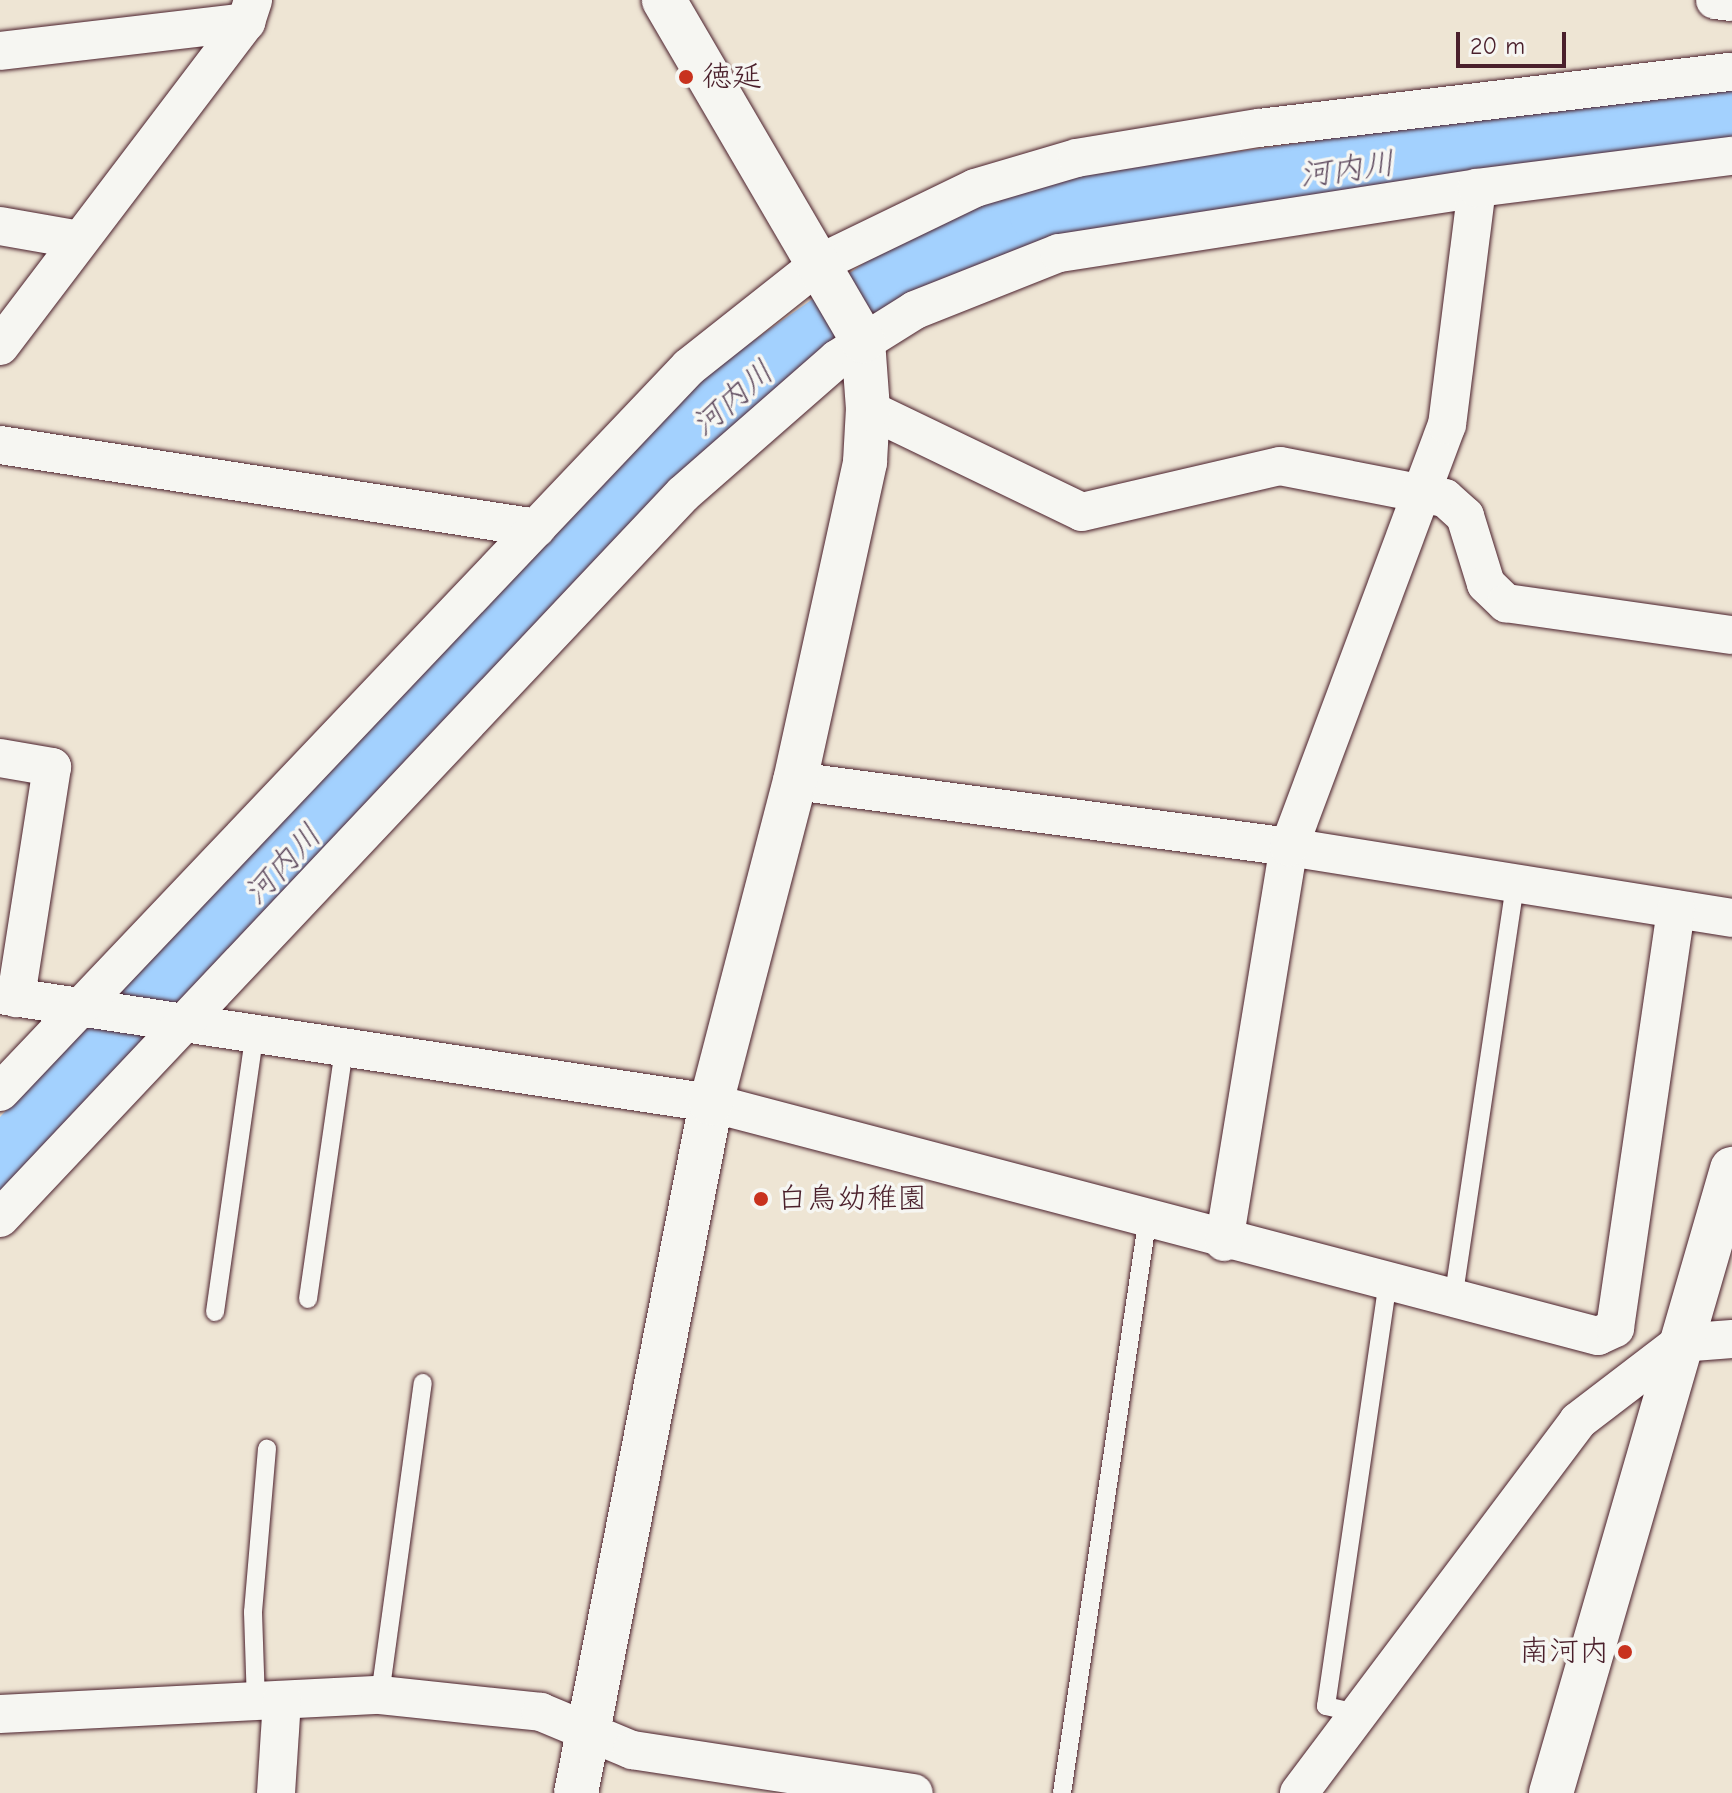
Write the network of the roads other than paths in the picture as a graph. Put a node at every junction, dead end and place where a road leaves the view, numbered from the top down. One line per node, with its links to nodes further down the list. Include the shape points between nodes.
1 (664, 0): 11 (street)
2 (1715, 0): 3 (street)
3 (1732, 2)
4 (249, 11): 5 (street); 10 (street)
5 (0, 51)
6 (1732, 72): 11 (street, via 1259,128 1077,158 975,188)
7 (1732, 156): 8 (street)
8 (1477, 188): 12 (street, via 1059,253); 16 (street, via 1447,425)
9 (0, 226): 10 (street)
10 (80, 240): 13 (street)
11 (823, 270): 12 (street); 17 (street, via 689,367)
12 (859, 335): 14 (street); 27 (street, via 683,494)
13 (0, 346)
14 (868, 409): 16 (street, via 1082,512 1280,466); 20 (street, via 865,462)
15 (0, 445): 17 (street)
16 (1425, 493): 18 (street, via 1445,498 1465,516 1486,584 1506,603); 21 (street)
17 (537, 528): 26 (street)
18 (1732, 635)
19 (0, 758): 25 (street, via 52,767)
20 (795, 781): 21 (street); 31 (street)
21 (1289, 847): 22 (street); 35 (street)
22 (1515, 887): 23 (street); 38 (lane)
23 (1676, 909): 24 (street); 38 (street, via 1615,1328 1598,1336)
24 (1732, 918)
25 (8, 997): 26 (street)
26 (81, 1007): 27 (street); 30 (street)
27 (185, 1026): 28 (street); 33 (street)
28 (254, 1037): 29 (street); 39 (lane)
29 (344, 1050): 31 (street); 37 (lane)
30 (0, 1092)
31 (711, 1103): 34 (street); 48 (street)
32 (1732, 1169): 41 (street)
33 (0, 1218)
34 (1147, 1223): 35 (street); 52 (lane)
35 (1224, 1242): 36 (street)
36 (1388, 1283): 38 (street); 47 (lane, via 1326,1706)
37 (308, 1299)
38 (1453, 1300)
39 (215, 1312)
40 (1732, 1339): 41 (street)
41 (1680, 1343): 47 (street, via 1578,1421); 54 (street)
42 (423, 1383): 44 (lane)
43 (267, 1449): 45 (lane, via 253,1612)
44 (380, 1695): 45 (street); 48 (street, via 541,1712)
45 (269, 1701): 46 (street); 49 (street)
46 (0, 1714)
47 (1364, 1714): 53 (street)
48 (588, 1736): 50 (street); 51 (street, via 632,1750)
49 (276, 1793)
50 (576, 1793)
51 (914, 1793)
52 (1062, 1793)
53 (1299, 1793)
54 (1551, 1793)

